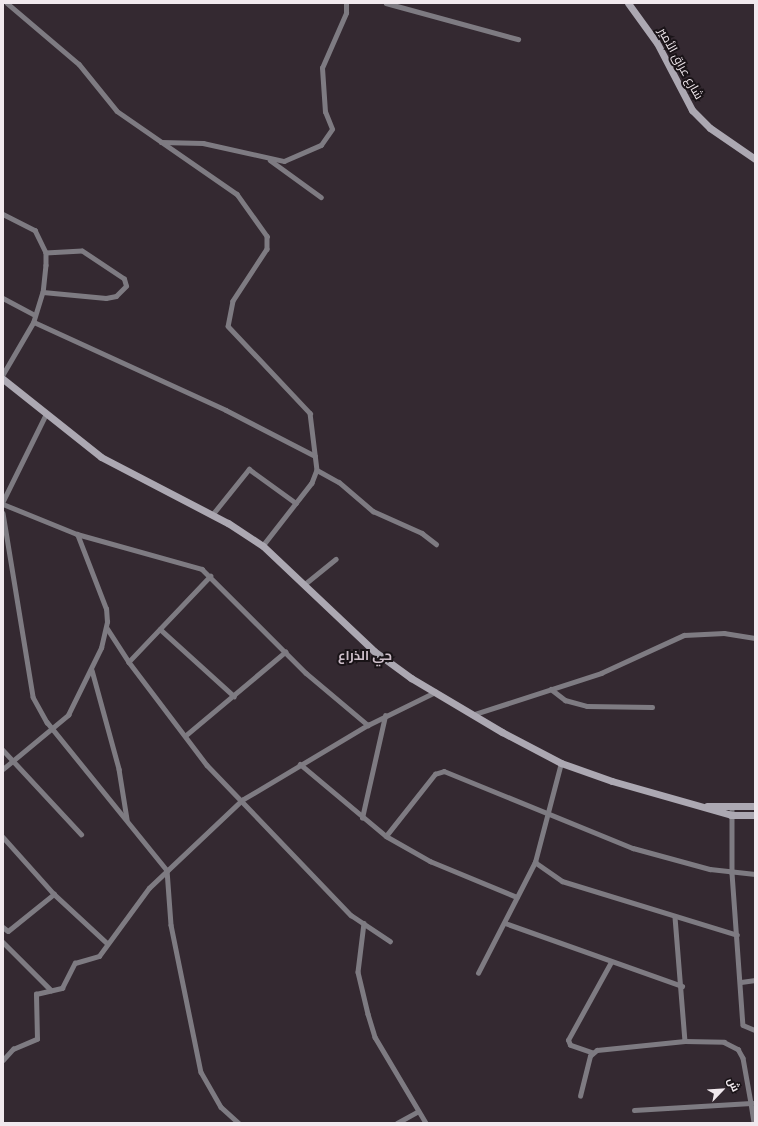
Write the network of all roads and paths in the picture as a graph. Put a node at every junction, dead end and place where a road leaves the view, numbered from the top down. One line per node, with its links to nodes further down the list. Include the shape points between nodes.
1 (7, 3): 6 (street, via 79,64 114,108)
2 (346, 3): 8 (street, via 346,13 321,75 331,135 316,149 296,158)
3 (386, 3): 5 (street)
4 (628, 3): 7 (main road, شارع عراق الأمير, via 657,43 692,110 710,128)
5 (518, 39)
6 (161, 142): 8 (street, via 203,143); 19 (street, via 237,194 267,236 267,249 233,301 228,326 310,413)
7 (755, 159)
8 (268, 160): 9 (street)
9 (321, 197)
10 (3, 214): 11 (street, via 31,226)
11 (46, 253): 12 (street); 12 (street, via 82,251 124,279 126,286 116,296 106,298)
12 (43, 292): 14 (street)
13 (3, 298): 14 (street)
14 (35, 315): 15 (street)
15 (34, 322): 16 (street); 19 (street, via 226,410)
16 (3, 375)
17 (3, 379): 18 (main road)
18 (46, 414): 21 (street); 25 (main road, via 118,468)
19 (315, 456): 20 (street)
20 (316, 470): 22 (street, via 312,483); 27 (street, via 339,482 373,511 422,533)
21 (3, 501)
22 (296, 503): 25 (street, via 250,470); 28 (street)
23 (3, 504): 26 (street)
24 (3, 513): 45 (street, via 33,697)
25 (212, 515): 28 (main road)
26 (77, 534): 30 (street, via 189,564); 32 (street, via 106,609)
27 (436, 544)
28 (263, 546): 31 (main road)
29 (336, 560): 31 (street)
30 (211, 576): 33 (street); 35 (street)
31 (306, 583): 39 (main road, via 374,651)
32 (107, 628): 36 (street); 37 (street)
33 (160, 629): 36 (street); 40 (street)
34 (755, 638): 38 (street, via 724,633 684,635 620,665)
35 (285, 652): 40 (street); 44 (street)
36 (129, 662): 46 (street)
37 (92, 670): 45 (street, via 76,704); 60 (street, via 119,769)
38 (551, 688): 41 (street, via 565,700 587,706); 42 (street)
39 (436, 692): 42 (main road); 43 (street)
40 (234, 696): 46 (street)
41 (652, 707)
42 (472, 715): 49 (main road)
43 (385, 716): 44 (street); 59 (street)
44 (368, 726): 50 (street)
45 (54, 729): 48 (street); 60 (street)
46 (185, 736): 52 (street)
47 (3, 750): 48 (street)
48 (14, 761): 51 (street); 61 (street)
49 (561, 763): 53 (main road, via 639,790); 56 (street)
50 (300, 764): 52 (street); 59 (street)
51 (3, 769)
52 (242, 800): 65 (street); 71 (street, via 351,915)
53 (699, 806): 54 (main road); 57 (main road)
54 (732, 806): 55 (main road); 57 (street)
55 (755, 806)
56 (551, 812): 62 (street, via 454,774 439,772); 64 (street); 66 (street, via 634,848)
57 (731, 815): 58 (main road); 66 (street)
58 (755, 816)
59 (362, 818): 62 (street)
60 (127, 819): 65 (street)
61 (81, 834)
62 (386, 836): 69 (street, via 430,861)
63 (3, 837): 68 (street)
64 (535, 862): 69 (street); 70 (street, via 562,881)
65 (168, 870): 79 (street, via 129,911); 94 (street, via 173,939 201,1072 221,1107)
66 (732, 874): 67 (street); 76 (street)
67 (755, 874)
68 (54, 894): 74 (street); 79 (street)
69 (517, 897): 72 (street)
70 (675, 917): 76 (street); 84 (street)
71 (364, 923): 77 (street); 93 (street, via 358,958 362,994 375,1036)
72 (505, 923): 80 (street); 81 (street)
73 (3, 926): 74 (street)
74 (8, 931): 75 (street)
75 (3, 935)
76 (736, 935): 83 (street)
77 (390, 941)
78 (3, 942): 85 (street)
79 (107, 943): 85 (street, via 96,958 71,966 62,988)
80 (611, 962): 84 (street); 88 (street, via 581,1021 568,1040 570,1045)
81 (478, 973)
82 (755, 980): 83 (street)
83 (741, 982): 86 (street, via 743,1025)
84 (682, 986): 87 (street)
85 (51, 990): 89 (street, via 40,992 35,999 37,1039 13,1049)
86 (755, 1030)
87 (685, 1041): 88 (street, via 610,1048); 91 (street, via 724,1042 738,1049 743,1058)
88 (593, 1053): 90 (street)
89 (3, 1060)
90 (580, 1096)
91 (753, 1103): 92 (street); 97 (street)
92 (634, 1110)
93 (417, 1112): 95 (street); 96 (street)
94 (239, 1123)
95 (397, 1123)
96 (426, 1123)
97 (754, 1123)

